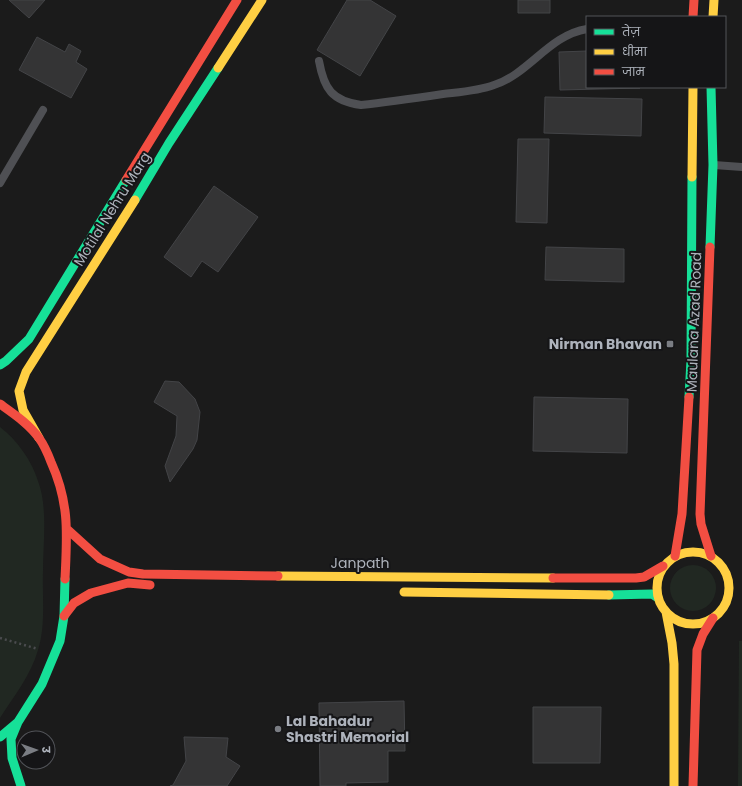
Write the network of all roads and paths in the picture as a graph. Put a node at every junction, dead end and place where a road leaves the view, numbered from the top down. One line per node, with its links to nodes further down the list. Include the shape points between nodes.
1 (237, 0): 15 (main road, Motilal Nehru Marg, via 29,339)
2 (262, 0): 17 (main road, Motilal Nehru Marg, via 26,372 19,391 20,398 23,410)
3 (694, 0): 5 (main road)
4 (714, 0): 6 (main road)
5 (693, 16)
6 (713, 16)
7 (586, 29): 8 (lane, via 558,40 519,72 495,85 362,105 348,104 336,98 328,89 321,74)
8 (319, 61)
9 (693, 88): 19 (main road, Maulana Azad Road, via 691,360 682,514)
10 (712, 88): 12 (main road, Maulana Azad Road)
11 (43, 110): 14 (lane)
12 (713, 165): 13 (lane); 20 (main road, Maulana Azad Road, via 700,514)
13 (742, 167)
14 (0, 183)
15 (0, 365)
16 (0, 404): 17 (main road, via 19,417)
17 (39, 438): 18 (main road, via 58,478 64,500)
18 (67, 529): 21 (main road, Janpath, via 100,559 129,572 143,574 636,578 644,577); 28 (main road)
19 (675, 556): 20 (main road, via 693,552); 21 (main road)
20 (711, 556): 25 (main road, via 723,568 732,584)
21 (663, 566): 24 (main road, via 657,582)
22 (158, 586): 28 (main road, via 128,583 91,593 74,603)
23 (395, 592): 24 (main road, Janpath, via 652,594)
24 (658, 598): 27 (main road)
25 (727, 599): 26 (main road); 29 (main road, via 722,610)
26 (738, 600)
27 (666, 612): 29 (main road, via 680,622 688,624 701,623); 35 (main road, via 674,664)
28 (64, 616): 31 (main road, via 60,642)
29 (713, 618): 36 (main road, via 697,650)
30 (0, 638): 31 (path)
31 (54, 656): 32 (main road, via 42,684)
32 (18, 722): 33 (main road); 34 (main road, via 11,739 12,758)
33 (0, 737)
34 (21, 786)
35 (674, 786)
36 (693, 786)

